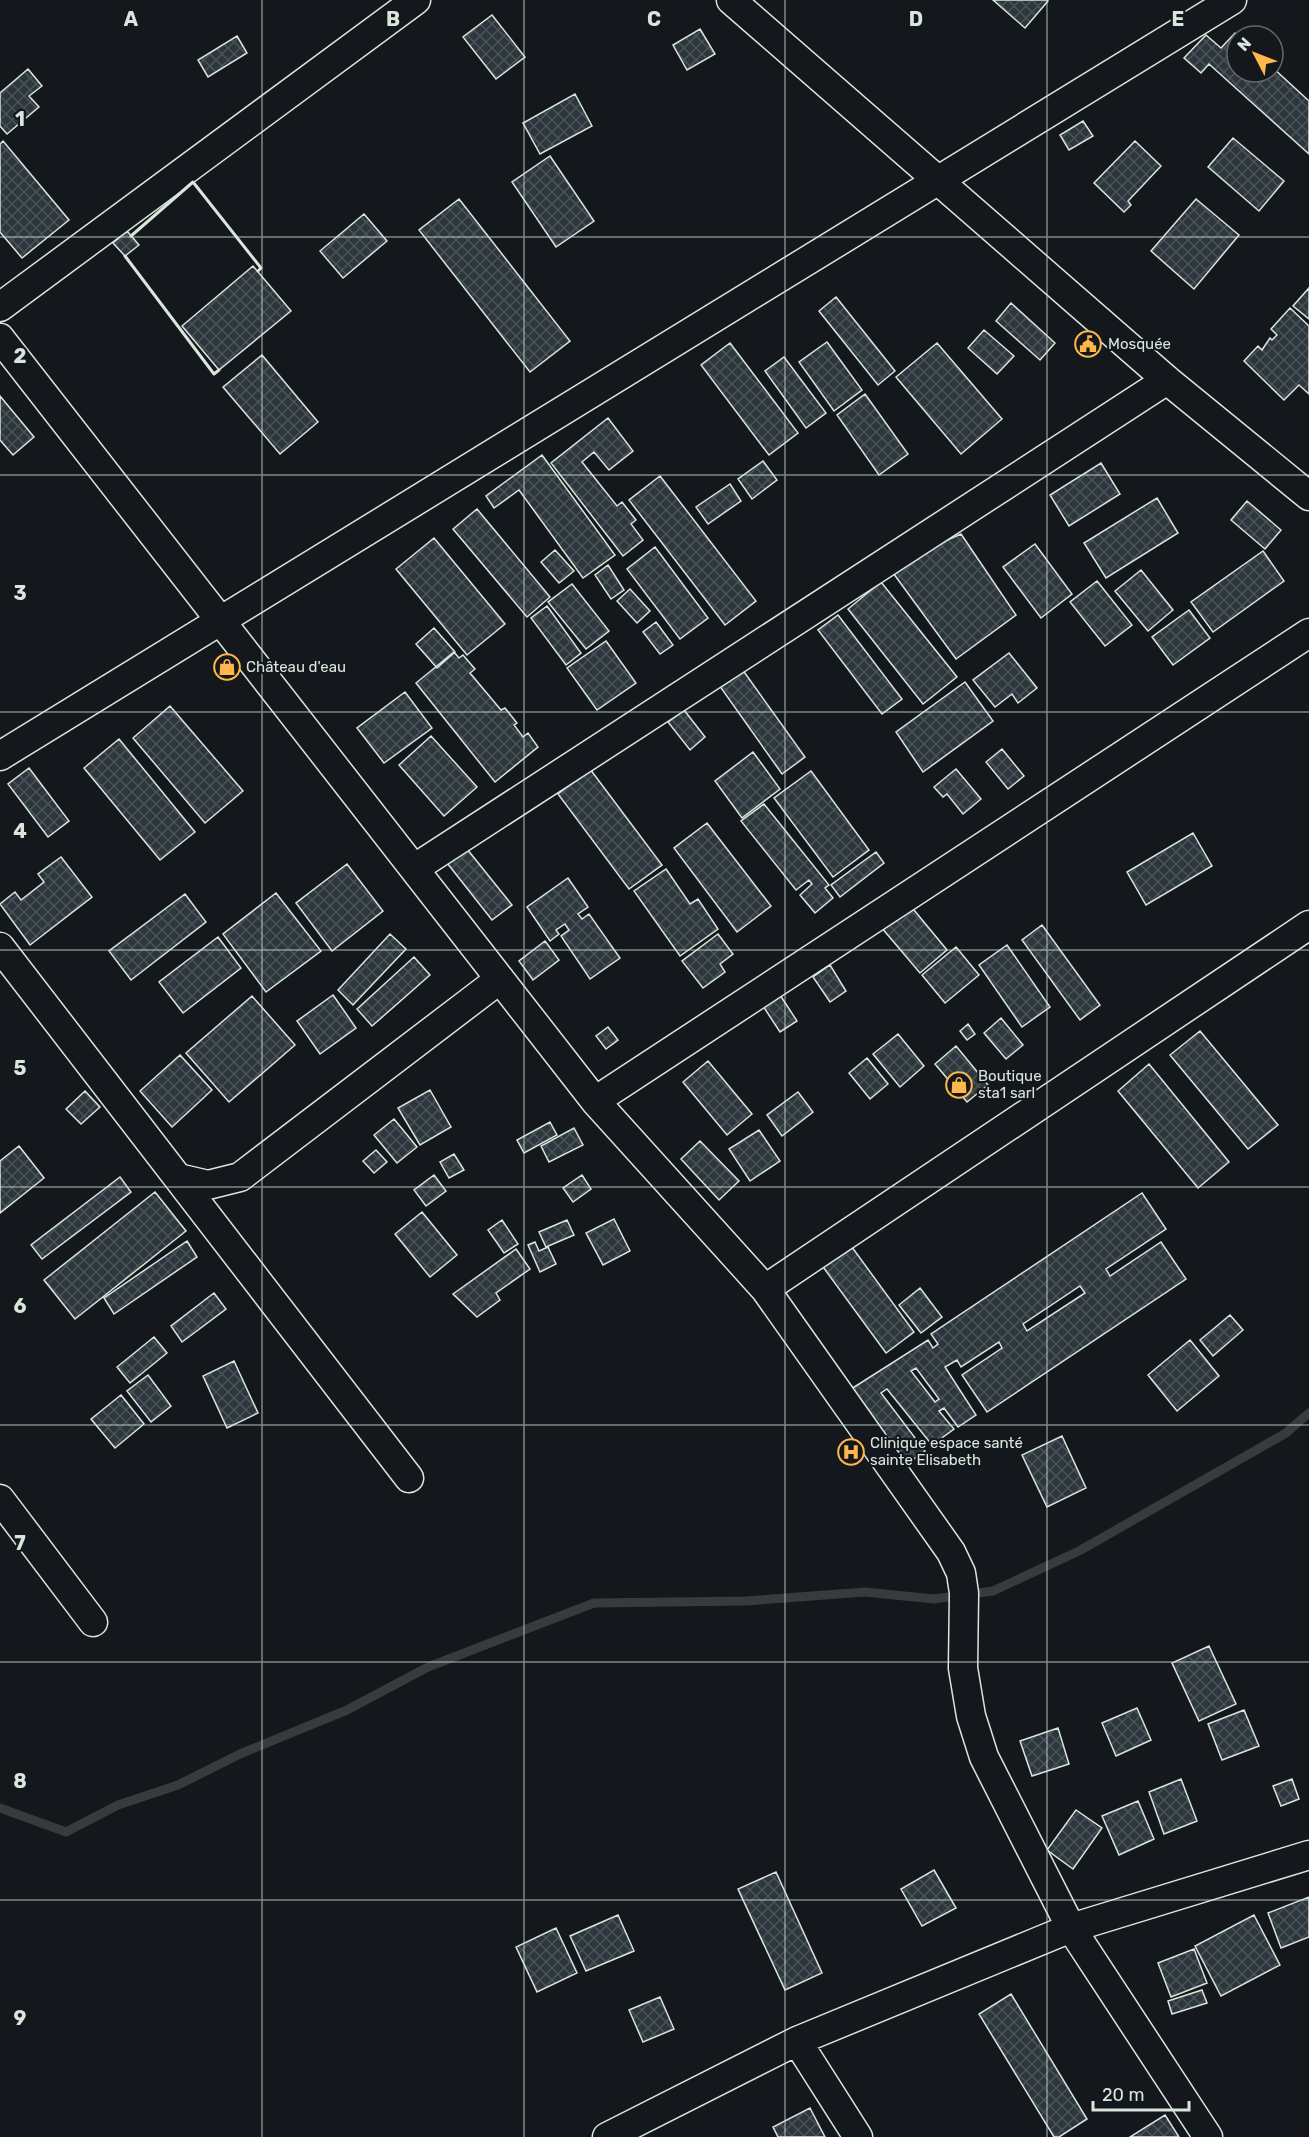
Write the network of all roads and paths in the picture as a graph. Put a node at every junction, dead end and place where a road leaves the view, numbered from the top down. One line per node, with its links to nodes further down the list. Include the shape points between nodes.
1 (416, 0): 5 (street)
2 (731, 0): 4 (street)
3 (1232, 0): 4 (street)
4 (939, 180): 7 (street); 9 (street)
5 (0, 307)
6 (0, 338): 9 (street)
7 (1167, 380): 8 (street); 12 (street)
8 (1309, 496)
9 (221, 620): 11 (street); 12 (street)
10 (1309, 633): 16 (street)
11 (0, 756)
12 (415, 868): 15 (street)
13 (1309, 925): 18 (street)
14 (0, 947): 17 (street)
15 (500, 979): 16 (street); 17 (street, via 240,1177 208,1185)
16 (595, 1101): 18 (street)
17 (178, 1178): 19 (street)
18 (765, 1289): 23 (street, via 951,1552 961,1573 964,1593 963,1668 977,1736)
19 (409, 1478)
20 (0, 1499): 21 (street)
21 (93, 1622)
22 (1309, 1856): 23 (street)
23 (1071, 1928): 24 (street); 27 (street)
24 (797, 2041): 25 (street); 26 (street)
25 (607, 2137)
26 (858, 2137)
27 (1208, 2137)

